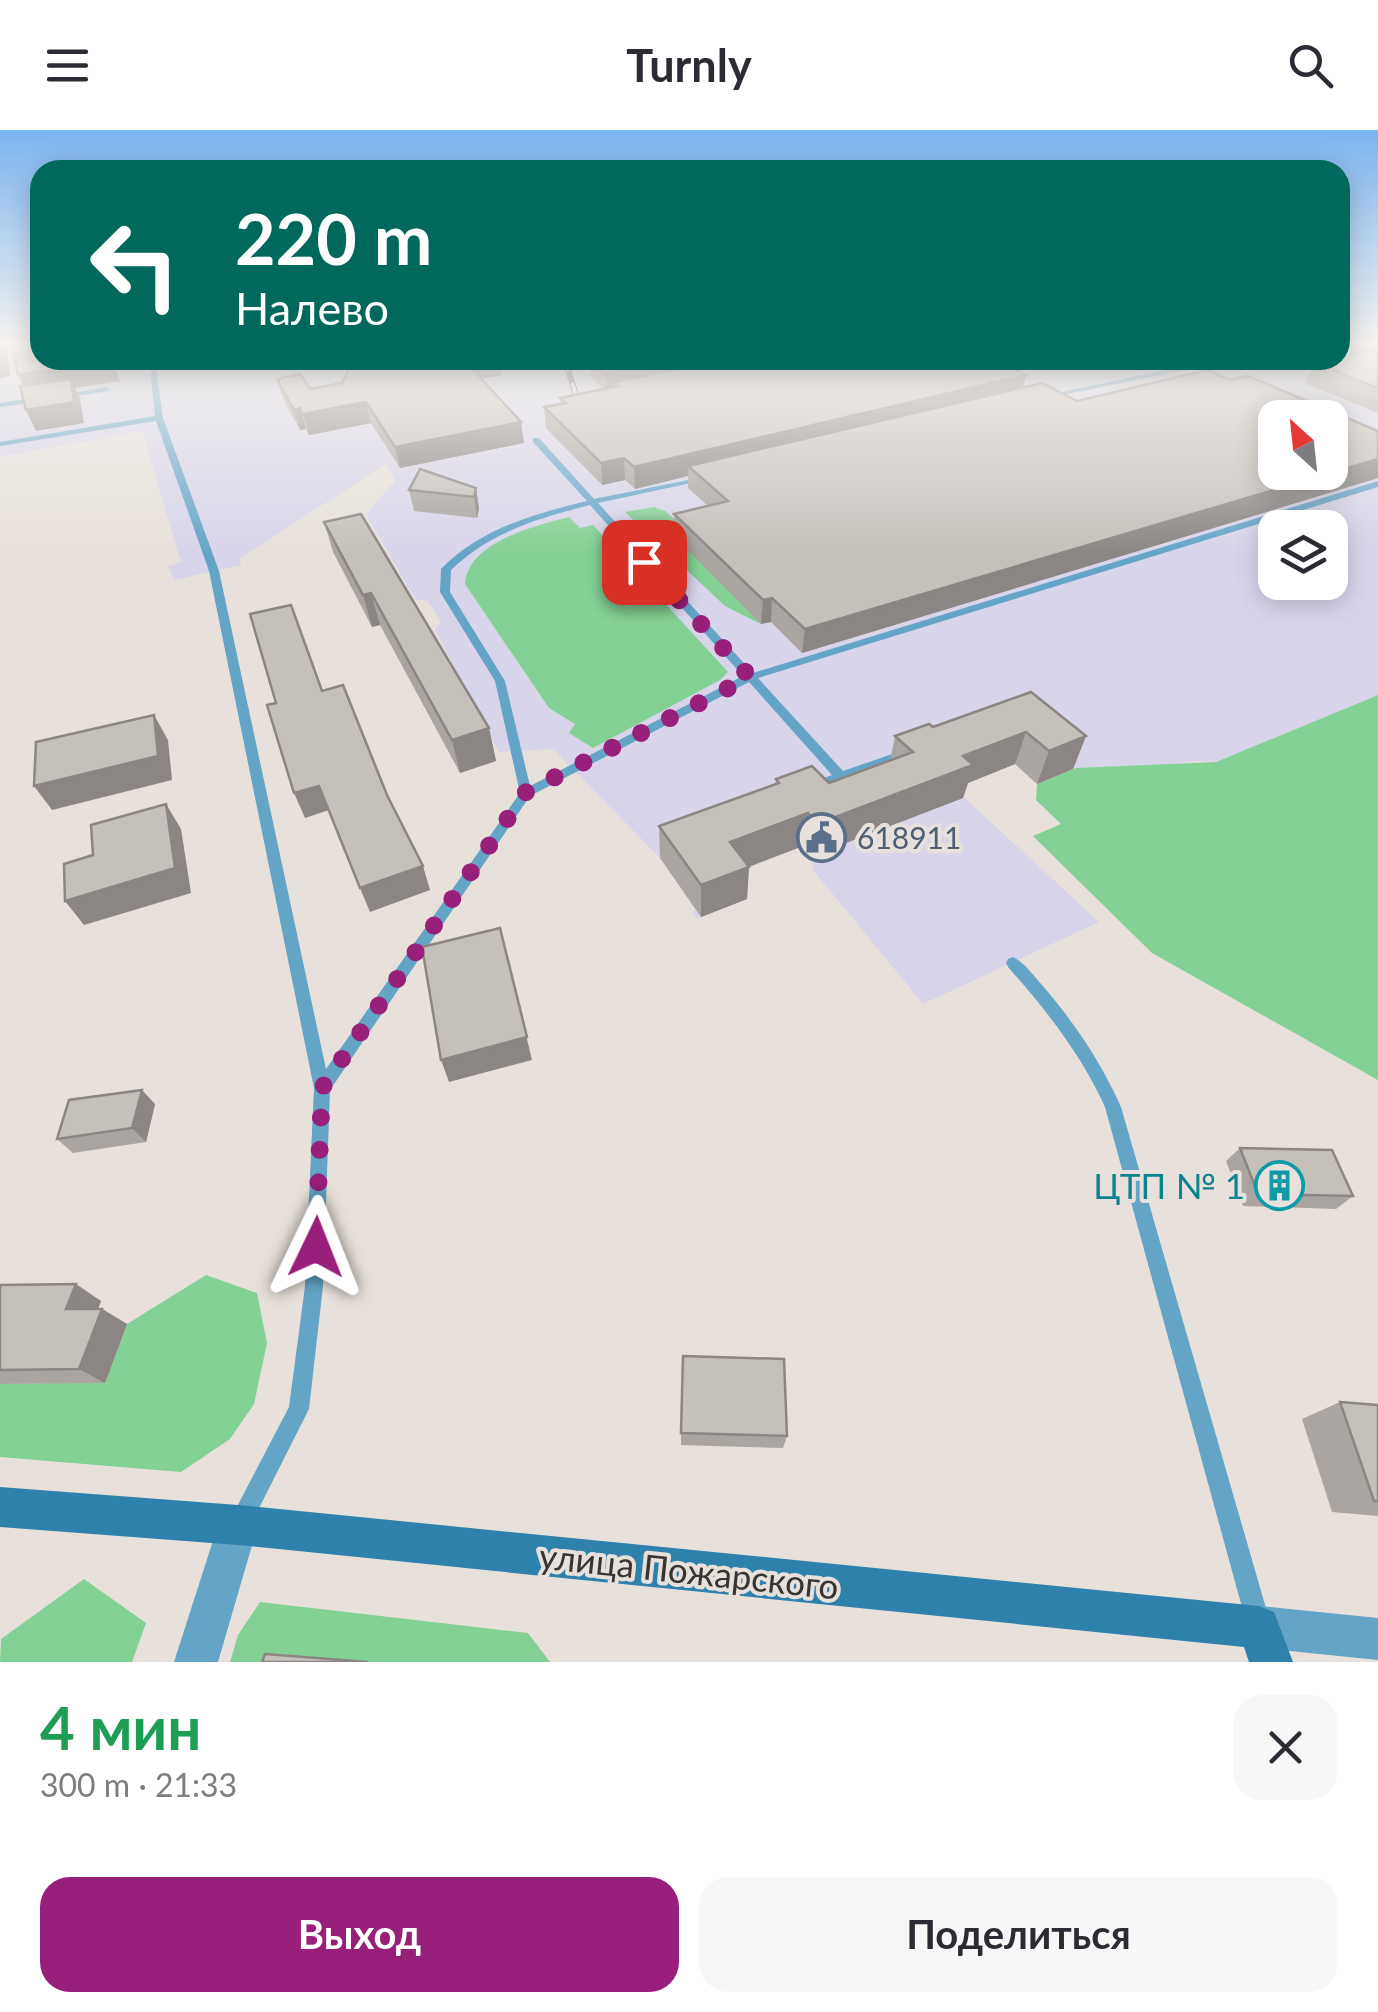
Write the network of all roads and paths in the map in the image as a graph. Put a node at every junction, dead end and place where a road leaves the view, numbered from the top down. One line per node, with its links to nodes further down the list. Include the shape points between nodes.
1 (158, 411): 2 (lane)
2 (159, 418): 4 (lane); 14 (lane, via 214,571)
3 (536, 440): 7 (lane)
4 (0, 444)
5 (724, 473): 7 (lane)
6 (1378, 484): 8 (lane)
7 (592, 505): 8 (lane); 12 (lane, via 483,538 452,560 443,577 500,681)
8 (750, 677): 10 (lane); 12 (lane)
9 (916, 750): 10 (lane)
10 (840, 776): 11 (lane)
11 (806, 788)
12 (526, 792): 14 (lane)
13 (1013, 963): 18 (lane, via 1079,1042 1113,1107)
14 (322, 1088): 16 (lane, via 314,1286 299,1409)
15 (0, 1507): 16 (street, улица Пожарского)
16 (238, 1525): 18 (street, улица Пожарского); 19 (street)
17 (1378, 1639): 18 (street, улица Пожарского)
18 (1265, 1645)
19 (196, 1662)

